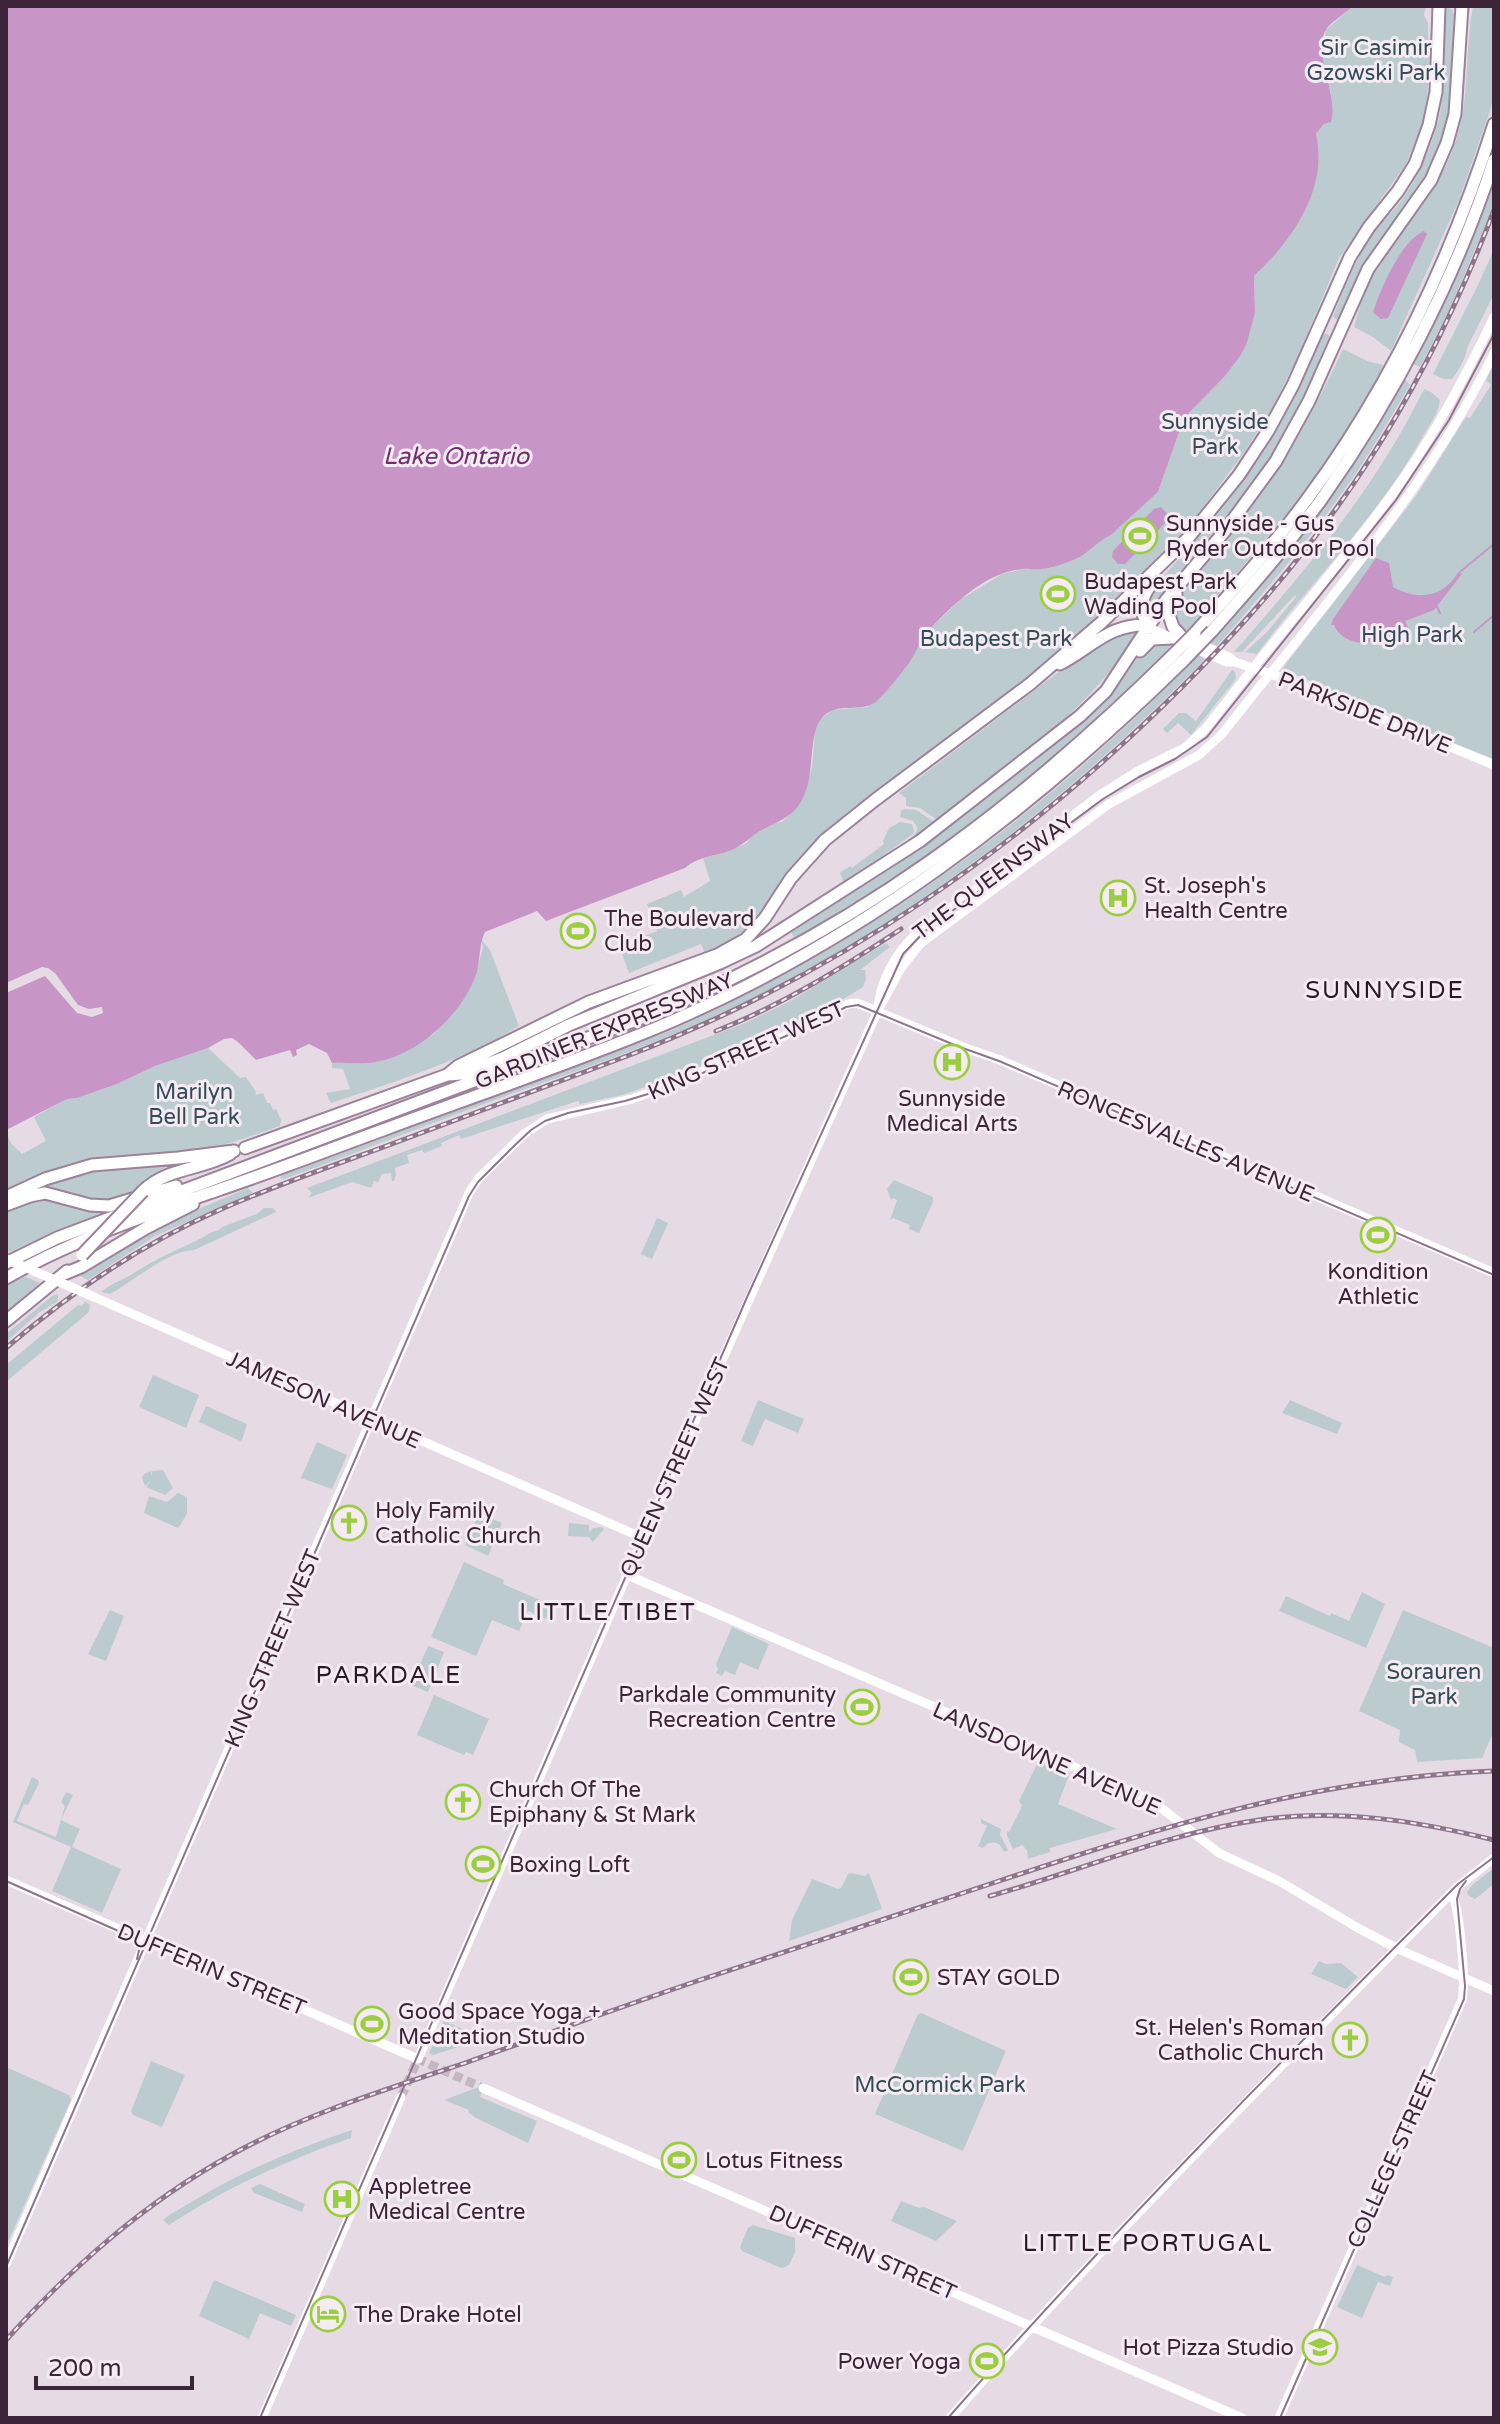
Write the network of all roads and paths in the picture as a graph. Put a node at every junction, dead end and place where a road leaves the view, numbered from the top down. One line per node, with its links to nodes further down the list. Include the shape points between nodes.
1 (1439, 6): 10 (highway, via 1434,103 1415,164 1350,257 1293,385 1248,462)
2 (1453, 6): 3 (highway)
3 (1461, 12): 11 (highway, via 1455,114 1431,180 1368,269 1276,461)
4 (1494, 124): 7 (highway, GARDINER EXPRESSWAY)
5 (1494, 160): 7 (highway, GARDINER EXPRESSWAY, via 1451,269)
6 (1494, 317): 20 (main road, THE QUEENSWAY, bridge, via 1410,469 1206,728 1186,747 1100,795 905,943 880,993)
7 (1406, 349): 9 (highway, GARDINER EXPRESSWAY)
8 (1494, 353): 20 (main road, THE QUEENSWAY, bridge, via 1418,485 1222,734 1199,755 1109,804 921,943)
9 (1387, 385): 14 (highway, GARDINER EXPRESSWAY, bridge, via 1265,554); 14 (highway, GARDINER EXPRESSWAY, bridge, via 1358,445 1319,502 1212,631)
10 (1169, 557): 12 (highway, via 1143,598 1141,610); 15 (highway)
11 (1183, 578): 12 (highway); 13 (highway, via 1169,615)
12 (1149, 625): 13 (main road, PARKSIDE DRIVE); 15 (highway, via 1116,629); 16 (highway)
13 (1177, 637): 16 (highway, via 1148,641); 17 (main road, PARKSIDE DRIVE)
14 (1180, 656): 23 (highway, GARDINER EXPRESSWAY, via 987,820 896,886 795,946 649,1015); 24 (highway, GARDINER EXPRESSWAY, via 1117,725 998,826 872,914 784,966 656,1028)
15 (1040, 675): 18 (highway, via 825,840)
16 (1106, 691): 19 (highway, via 939,827)
17 (1494, 765)
18 (775, 902): 19 (highway, via 777,921); 21 (highway, via 753,932 728,950 585,1004)
19 (797, 921): 21 (highway, via 739,955 503,1058)
20 (878, 1010): 27 (main road, RONCESVALLES AVENUE); 31 (main road, KING STREET WEST, via 848,1004 673,1084 560,1114 529,1130 470,1191); 32 (main road, QUEEN STREET WEST)
21 (447, 1075): 22 (highway)
22 (245, 1148)
23 (223, 1176): 25 (highway, via 109,1206 45,1193); 26 (highway, GARDINER EXPRESSWAY)
24 (219, 1190): 28 (highway); 29 (highway, GARDINER EXPRESSWAY, via 60,1251)
25 (7, 1203): 28 (highway, bridge, via 45,1179 92,1165 234,1151 167,1175 143,1191)
26 (6, 1261): 28 (main road, JAMESON AVENUE, bridge)
27 (1494, 1273)
28 (61, 1277): 30 (highway); 31 (main road, JAMESON AVENUE, bridge, via 71,1287)
29 (6, 1278)
30 (6, 1321)
31 (370, 1419): 32 (main road, JAMESON AVENUE); 37 (main road, KING STREET WEST)
32 (643, 1538): 33 (main road, QUEEN STREET WEST)
33 (627, 1575): 38 (main road, LANSDOWNE AVENUE, via 1151,1800 1219,1853); 41 (main road, QUEEN STREET WEST)
34 (1494, 1858): 36 (main road)
35 (6, 1880): 37 (main road, DUFFERIN STREET)
36 (1451, 1893): 38 (main road); 39 (main road, COLLEGE STREET)
37 (146, 1941): 41 (main road, DUFFERIN STREET); 44 (main road, KING STREET WEST)
38 (1397, 1948): 39 (main road, LANSDOWNE AVENUE); 45 (main road)
39 (1463, 1978): 40 (main road, LANSDOWNE AVENUE); 49 (main road, COLLEGE STREET, via 1458,2010)
40 (1494, 1991)
41 (418, 2059)
42 (483, 2088): 45 (main road, DUFFERIN STREET)
43 (401, 2097): 46 (main road)
44 (6, 2264)
45 (1031, 2325): 47 (main road); 48 (main road, DUFFERIN STREET)
46 (262, 2418)
47 (950, 2418)
48 (1242, 2418)
49 (1279, 2418)

